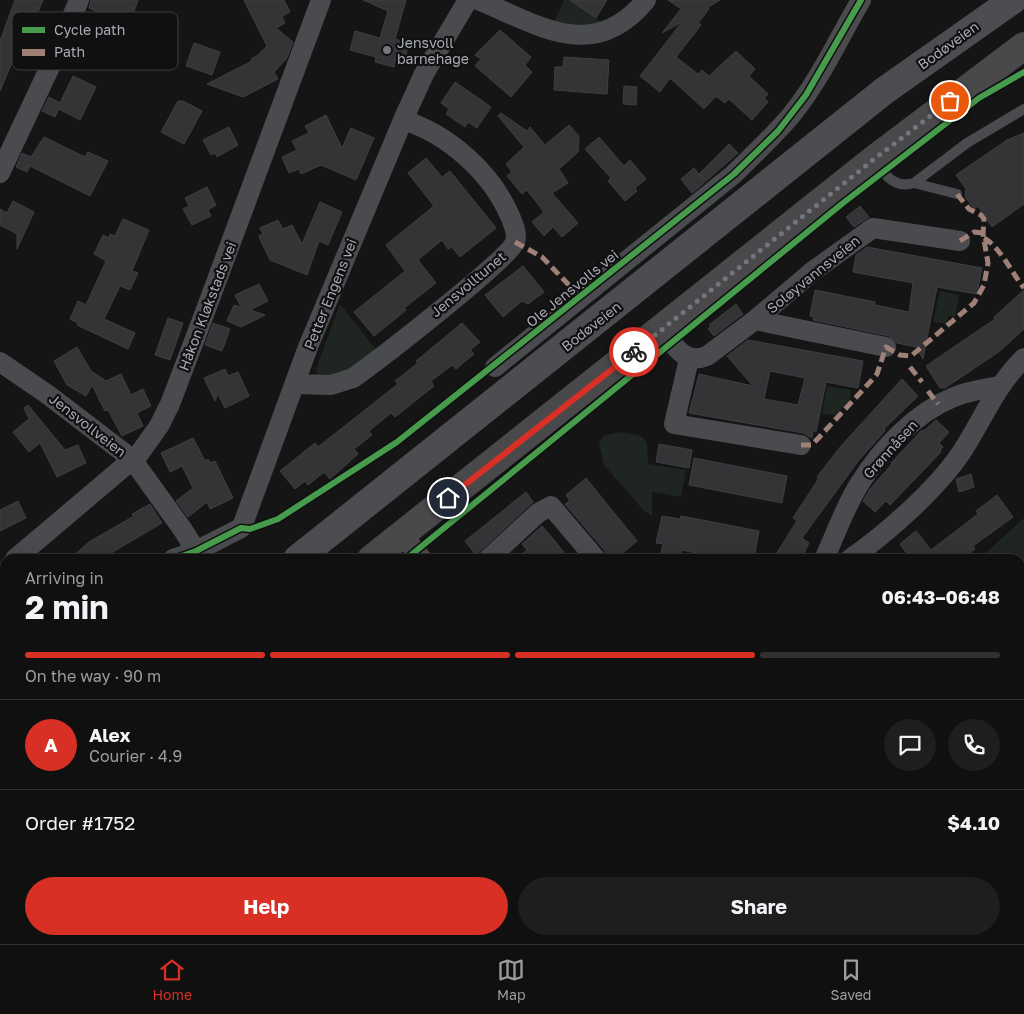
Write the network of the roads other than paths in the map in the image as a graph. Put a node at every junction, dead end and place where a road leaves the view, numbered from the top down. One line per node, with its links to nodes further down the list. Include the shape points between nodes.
1 (79, 0): 9 (street)
2 (321, 0): 30 (street, Håkon Kløkstads vei, via 170,404 145,448)
3 (468, 0): 14 (street, Petter Engens vei, via 424,74)
4 (478, 0): 5 (street, via 550,31 586,35 600,34 621,24)
5 (646, 0)
6 (861, 0): 26 (street, Ole Jensvolls vei, via 806,95 760,149 734,174)
7 (982, 0): 12 (main road, Bodøveien)
8 (1013, 0): 12 (main road, Bodøveien)
9 (74, 12)
10 (1024, 46): 15 (street)
11 (49, 70): 16 (street)
12 (884, 92): 35 (main road, Bodøveien)
13 (1024, 109): 17 (lane, via 967,143)
14 (403, 120): 27 (street, Petter Engens vei, via 308,347); 27 (street, Jensvolltunet, via 428,129 479,170 495,189 508,213 516,234 515,242 482,274 353,378 330,385)
15 (873, 160): 17 (lane, via 895,183 905,186); 21 (street)
16 (0, 173)
17 (914, 183): 18 (lane)
18 (957, 194)
19 (960, 241): 20 (street, Soløyvannsveien, via 873,228 813,271)
20 (756, 320): 22 (street, Soløyvannsveien); 24 (street, Soløyvannsveien, via 708,356 699,360)
21 (662, 329): 24 (street); 31 (street)
22 (886, 347)
23 (1024, 358): 28 (street)
24 (689, 359): 29 (street, via 674,424)
25 (0, 362): 30 (street, Jensvollveien)
26 (495, 366)
27 (296, 384): 32 (street, Petter Engens vei, via 241,528)
28 (998, 386): 40 (street, Grønnåsen, via 956,396 917,419 872,466 859,485); 41 (street, via 981,422 959,456 906,514)
29 (801, 445)
30 (132, 459): 32 (street, Jensvollveien); 33 (street, Håkon Kløkstads vei)
31 (402, 534): 36 (street); 37 (street)
32 (196, 551): 34 (street, Petter Engens vei)
33 (21, 554)
34 (187, 554)
35 (303, 554)
36 (377, 554)
37 (418, 554)
38 (493, 554): 39 (street, via 538,513 551,506)
39 (592, 554)
40 (826, 554)
41 (858, 554)

